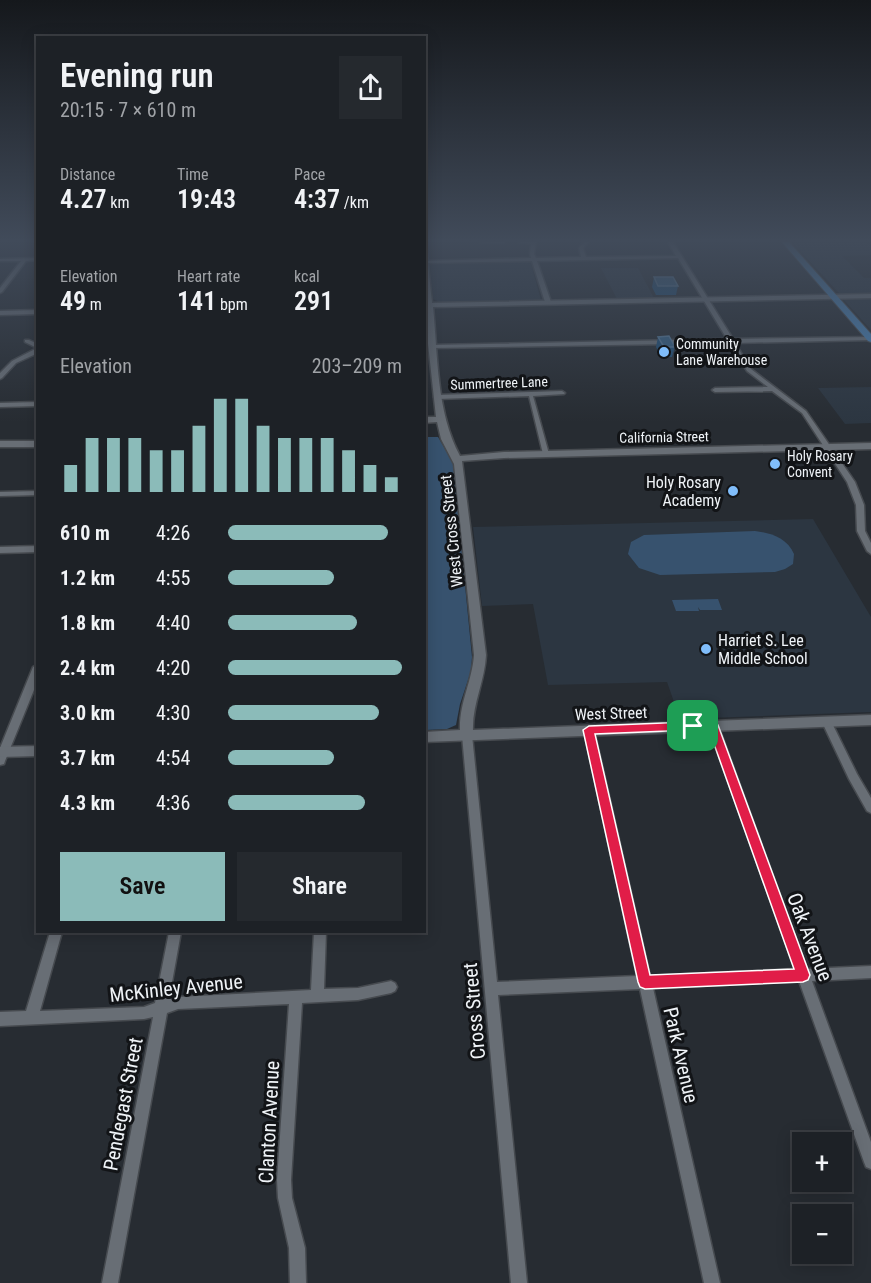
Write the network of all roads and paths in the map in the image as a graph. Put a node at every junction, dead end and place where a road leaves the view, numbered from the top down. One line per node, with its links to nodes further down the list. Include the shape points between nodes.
1 (548, 302): 2 (street); 5 (street)
2 (555, 302)
3 (708, 302): 10 (street)
4 (838, 302): 8 (main road)
5 (427, 304): 12 (street, West Cross Street)
6 (36, 312): 7 (street)
7 (0, 313)
8 (871, 339): 10 (street)
9 (27, 340): 11 (street)
10 (729, 341): 12 (street); 15 (street, via 749,370)
11 (36, 347)
12 (433, 347): 18 (street, West Cross Street)
13 (36, 350): 14 (street, via 14,362)
14 (0, 377)
15 (774, 389): 16 (street); 27 (street, via 804,412)
16 (715, 390)
17 (562, 393): 18 (street, Summertree Lane)
18 (437, 397): 22 (street, West Cross Street)
19 (531, 398): 28 (street)
20 (36, 404): 21 (street)
21 (0, 405)
22 (440, 419): 23 (street); 29 (street, West Cross Street)
23 (426, 420)
24 (0, 444): 25 (street)
25 (36, 444)
26 (871, 446): 27 (street, California Street)
27 (828, 447): 28 (street, California Street); 34 (street, via 857,492 861,531)
28 (546, 454): 29 (street, California Street)
29 (457, 459): 40 (street, West Cross Street, via 480,655 479,672 466,713)
30 (36, 493): 31 (street)
31 (0, 494)
32 (36, 549): 33 (street)
33 (0, 550)
34 (871, 551)
35 (36, 673): 43 (street)
36 (871, 720): 37 (street, West Street)
37 (826, 722): 38 (street, West Street); 44 (street)
38 (713, 725): 39 (street, West Street); 49 (street, Oak Avenue)
39 (589, 730): 40 (street, West Street); 50 (street, Park Avenue)
40 (467, 735): 41 (street, West Street); 52 (street, Cross Street)
41 (426, 737)
42 (36, 751): 43 (street)
43 (1, 755)
44 (871, 807)
45 (56, 933): 56 (street)
46 (175, 933): 55 (street, Pendegast Street)
47 (320, 933): 53 (street)
48 (871, 972): 49 (street)
49 (803, 975): 50 (street); 58 (street, Oak Avenue)
50 (645, 982): 52 (street); 62 (street, Park Avenue)
51 (391, 987): 53 (street, McKinley Avenue)
52 (491, 988): 61 (street, Cross Street)
53 (317, 997): 54 (street, McKinley Avenue)
54 (296, 998): 55 (street, McKinley Avenue); 60 (street, Clanton Avenue, via 284,1180 297,1248)
55 (161, 1007): 56 (street, McKinley Avenue, via 144,1013); 59 (street, Pendegast Street)
56 (31, 1017): 57 (street, McKinley Avenue)
57 (0, 1019)
58 (871, 1162)
59 (110, 1283)
60 (298, 1283)
61 (519, 1283)
62 (712, 1283)

